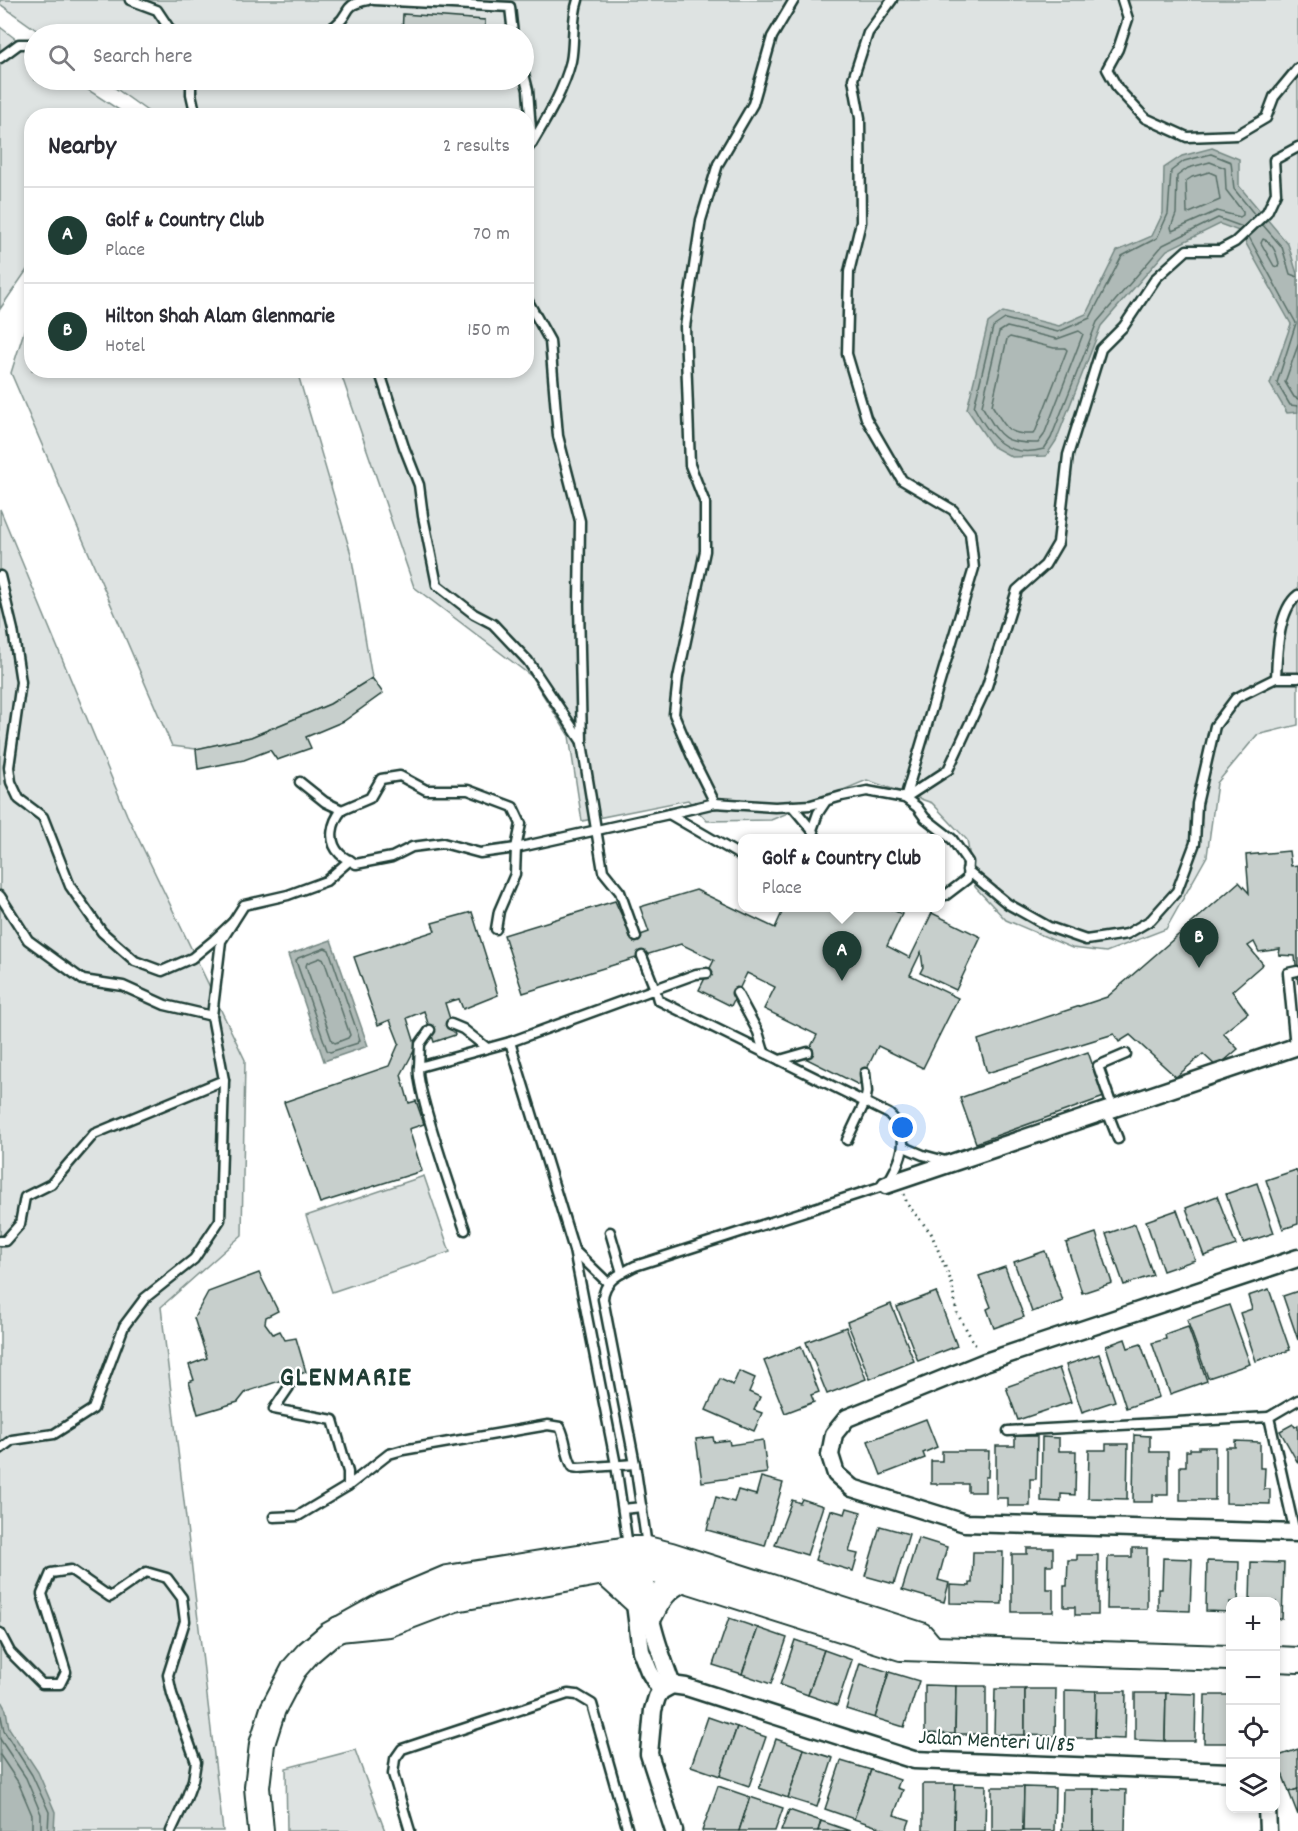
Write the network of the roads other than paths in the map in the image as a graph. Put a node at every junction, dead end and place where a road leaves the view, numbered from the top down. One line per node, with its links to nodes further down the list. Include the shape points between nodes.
1 (130, 0): 8 (lane, via 157,10)
2 (368, 0): 9 (lane, via 347,8)
3 (374, 0): 10 (lane, via 510,7)
4 (578, 0): 18 (lane, via 571,61 553,108)
5 (794, 0): 30 (lane, via 772,37 753,104 718,164 701,220 686,327 690,465 705,503 705,551 678,678 675,714)
6 (892, 0): 28 (lane, via 868,33 854,79 860,118 861,222 849,272 847,354 866,418 902,480 953,510 970,533 974,568)
7 (1122, 0): 13 (lane, via 1128,18 1107,69 1118,89 1145,118 1187,136 1237,135 1266,118 1274,96)
8 (166, 24)
9 (337, 24)
10 (512, 24)
11 (24, 44): 12 (lane)
12 (0, 58)
13 (1298, 68)
14 (191, 90): 16 (lane)
15 (528, 90): 17 (lane)
16 (194, 108)
17 (529, 108)
18 (534, 140)
19 (1298, 147): 28 (lane, via 1274,160 1276,193 1267,212 1235,242 1220,250 1187,250 1156,278 1124,326 1101,349 1068,455 1058,543 1045,564 1017,590 987,686 948,770)
20 (534, 312): 26 (lane, via 550,341 558,436 580,521)
21 (382, 378): 26 (lane, via 419,485 437,585 493,624 528,662)
22 (0, 576): 43 (lane, via 21,681 9,767 11,782 19,799 43,818 70,886 102,932 135,961 162,971 192,958)
23 (1298, 595): 24 (lane, via 1293,598 1279,631)
24 (1276, 678): 25 (lane); 40 (lane, via 1236,698 1215,726 1197,804 1195,843 1176,891 1150,920 1127,934 1086,940 1049,927 1008,904)
25 (1298, 678)
26 (582, 743): 34 (lane)
27 (300, 782): 32 (lane)
28 (905, 798): 29 (lane, via 867,791); 40 (lane, via 952,838 968,862)
29 (826, 801): 31 (lane); 35 (lane)
30 (715, 802): 31 (lane); 33 (lane)
31 (792, 806): 35 (lane)
32 (342, 810): 37 (lane, via 369,798 381,779 390,777 400,776 426,790 468,790 513,807 521,824); 39 (lane, via 334,819 332,837 339,853)
33 (669, 814): 34 (lane); 38 (lane)
34 (596, 829): 37 (lane); 45 (lane, via 603,871 620,892)
35 (812, 830): 36 (lane)
36 (814, 834)
37 (516, 848): 39 (lane, via 480,853 443,843 412,847 392,857 356,864); 44 (lane, via 515,874 499,911)
38 (738, 854)
39 (350, 860): 43 (lane, via 326,880 288,896 244,905)
40 (967, 870): 42 (lane, via 967,879)
41 (0, 896): 51 (lane, via 28,940 83,980 123,986 165,1005)
42 (945, 896)
43 (233, 922): 51 (lane, via 221,941)
44 (496, 929)
45 (636, 936)
46 (642, 956): 49 (lane)
47 (1297, 971): 55 (lane, via 1288,973)
48 (707, 973): 49 (lane)
49 (655, 989): 54 (lane); 57 (lane, via 658,1000)
50 (737, 993): 57 (lane)
51 (212, 1016): 63 (lane)
52 (452, 1024): 56 (lane)
53 (430, 1030): 61 (lane, via 420,1044)
54 (510, 1042): 56 (lane); 74 (lane)
55 (1296, 1046): 65 (street)
56 (487, 1048): 61 (lane)
57 (764, 1052): 60 (lane)
58 (808, 1052): 60 (lane)
59 (1126, 1054): 65 (lane, via 1098,1066)
60 (780, 1060): 64 (lane)
61 (419, 1067): 71 (lane, via 424,1101)
62 (865, 1072): 64 (lane)
63 (224, 1080): 73 (lane, via 94,1134 51,1184 25,1197 20,1224 5,1241); 82 (lane, via 220,1220 194,1259 145,1298 124,1326 93,1409 54,1434 12,1440)
64 (865, 1102): 67 (lane); 68 (lane, via 895,1119)
65 (1110, 1110): 66 (lane); 69 (street)
66 (1118, 1139)
67 (847, 1140)
68 (904, 1147): 69 (lane); 70 (lane)
69 (954, 1163): 70 (street)
70 (893, 1183): 76 (lane)
71 (465, 1230)
72 (610, 1232): 76 (lane)
73 (0, 1241)
74 (574, 1250): 77 (lane); 84 (lane)
75 (1298, 1258): 89 (street, via 985,1362 847,1418 834,1434 830,1455 836,1474 852,1488 965,1523)
76 (622, 1273): 77 (lane)
77 (608, 1283): 83 (lane, via 603,1299)
78 (289, 1387): 85 (lane, via 274,1409 333,1420 348,1472)
79 (1298, 1400): 80 (lane)
80 (1269, 1417): 81 (lane); 89 (lane)
81 (1008, 1431)
82 (0, 1449)
83 (635, 1464): 84 (lane); 86 (lane)
84 (616, 1465): 85 (lane, via 573,1467 560,1427 548,1425 389,1454); 87 (lane)
85 (348, 1486): 88 (lane, via 298,1516)
86 (642, 1507): 87 (lane); 90 (lane)
87 (623, 1509): 90 (lane)
88 (274, 1517)
89 (1297, 1533)
90 (638, 1558): 91 (street); 92 (street); 93 (street); 94 (street, via 447,1578); 96 (street, via 671,1555 921,1635)
91 (604, 1572): 93 (street); 94 (street, via 455,1599 389,1624)
92 (683, 1579): 93 (street); 96 (street, via 901,1648)
93 (643, 1607): 100 (street, via 641,1652 648,1671)
94 (339, 1629): 104 (street, via 294,1669 273,1709 262,1744)
95 (0, 1632): 103 (lane, via 10,1652 42,1684 60,1684 66,1672 42,1594 51,1573 71,1570 110,1597 146,1572 167,1578 182,1598 185,1621 168,1675 196,1762 193,1780)
96 (932, 1648): 97 (street)
97 (1226, 1658)
98 (1280, 1659): 99 (street)
99 (1298, 1660)
100 (666, 1688): 101 (street, Jalan Menteri U1/85, via 686,1687 914,1760); 107 (street, via 657,1697 653,1710 649,1754)
101 (1226, 1772)
102 (1267, 1813): 108 (street)
103 (171, 1831)
104 (261, 1831)
105 (410, 1831): 106 (lane, via 393,1774 395,1759 402,1749 568,1694 592,1704)
106 (628, 1831)
107 (674, 1831)
108 (1268, 1831)

